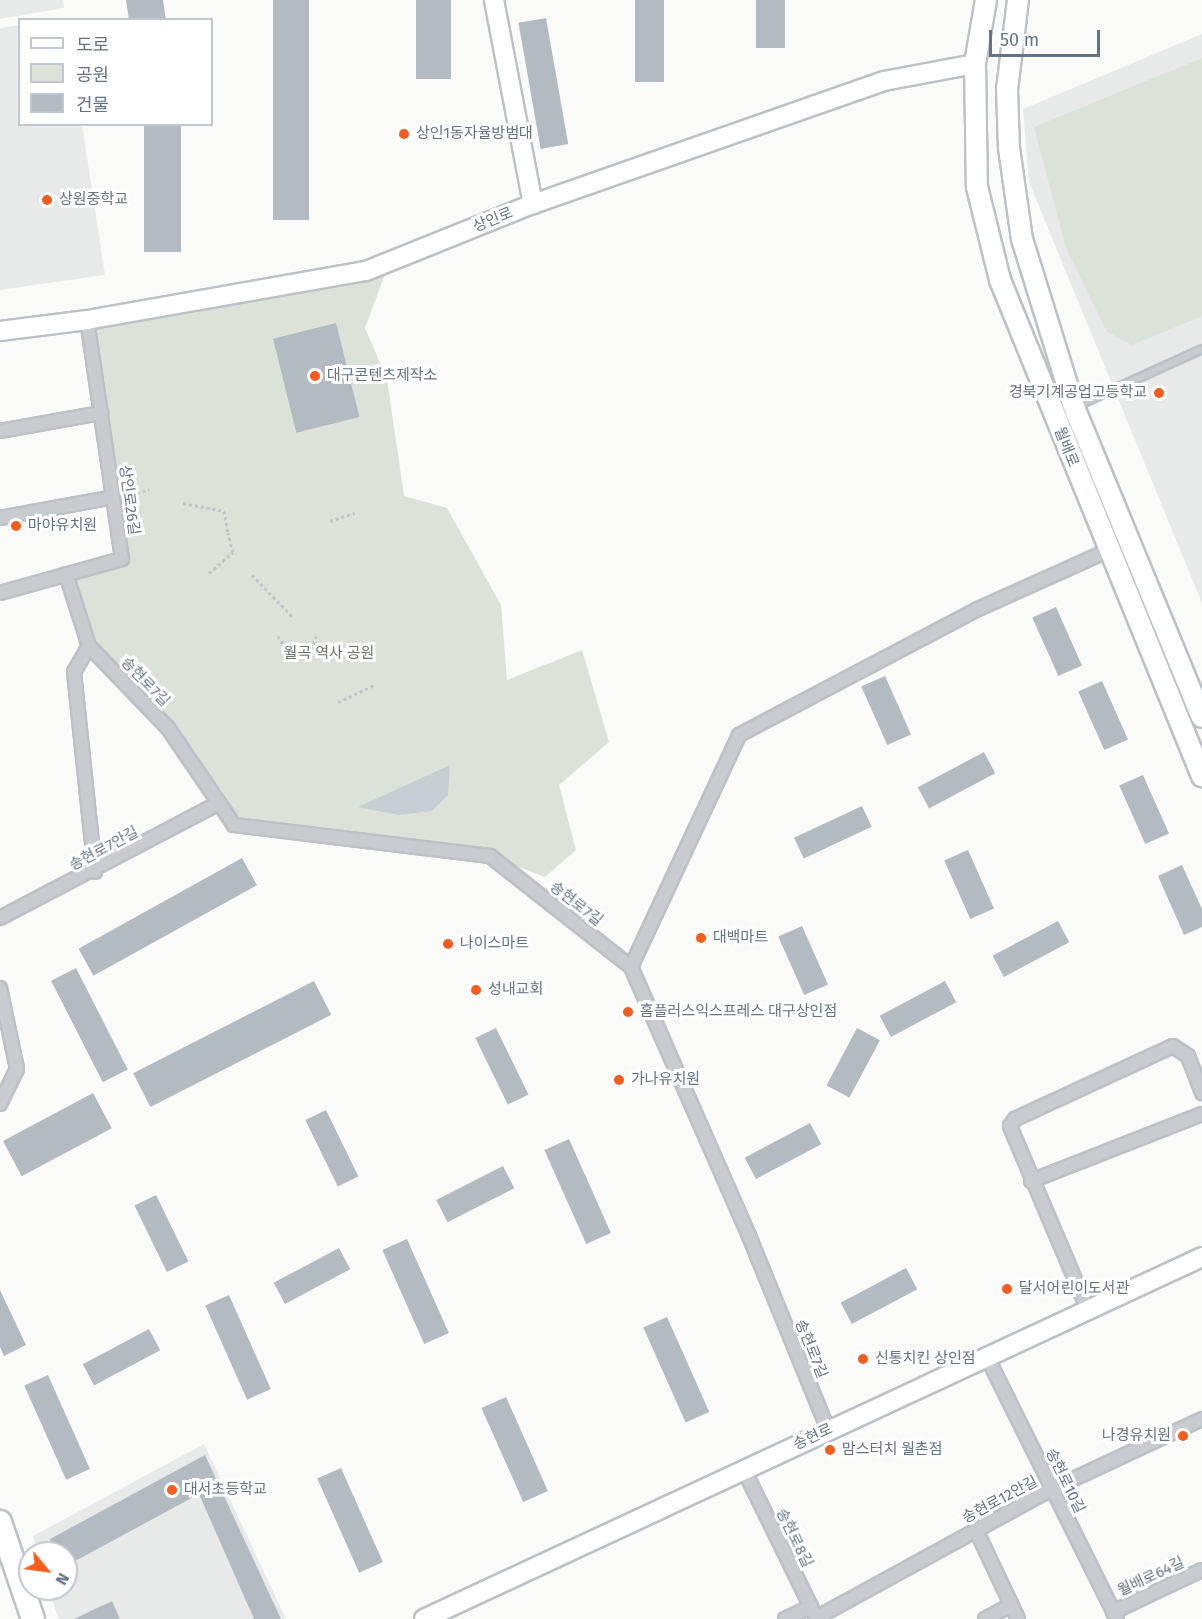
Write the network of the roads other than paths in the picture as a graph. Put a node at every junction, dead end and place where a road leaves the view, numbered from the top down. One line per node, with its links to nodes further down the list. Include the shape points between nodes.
1 (494, 0): 5 (main road)
2 (986, 0): 4 (main road, 월배로)
3 (1018, 0): 9 (main road, 월배로, via 1007,89 1009,148 1022,239)
4 (975, 64): 5 (main road, 상인로, via 884,81); 14 (main road, 월배로, via 977,187 1000,280)
5 (533, 204): 6 (main road, 상인로, via 366,271)
6 (87, 320): 7 (main road, 상인로); 10 (street, 상인로26길)
7 (0, 331)
8 (1202, 349): 9 (lane)
9 (1074, 407): 18 (main road, 월배로)
10 (101, 413): 11 (street); 12 (street, 상인로26길)
11 (0, 431)
12 (113, 497): 13 (street); 15 (street, 상인로26길, via 122,559)
13 (0, 518)
14 (1107, 551): 19 (main road, 월배로); 23 (street, via 978,609 739,735)
15 (66, 574): 16 (street, 상인로26길); 17 (street, 송현로7길)
16 (0, 593)
17 (89, 646): 20 (street, 송현로7길, via 168,729); 21 (street, via 74,672)
18 (1202, 717)
19 (1202, 776)
20 (219, 803): 21 (street, 송현로7안길); 23 (street, 송현로7길, via 234,825 490,856)
21 (95, 872): 22 (street, 송현로7안길)
22 (0, 918)
23 (631, 967): 33 (street, 송현로7길, via 750,1238)
24 (0, 988): 26 (street, via 17,1069)
25 (1202, 1093): 28 (street, via 1188,1056 1173,1046 1015,1119 1011,1135)
26 (0, 1104)
27 (1202, 1114): 28 (street)
28 (1031, 1181): 30 (street)
29 (1202, 1257): 30 (main road, 송현로)
30 (1088, 1310): 31 (main road, 송현로)
31 (987, 1357): 33 (main road, 송현로); 35 (street, 송현로10길)
32 (1202, 1419): 35 (street, 송현로12안길)
33 (828, 1430): 34 (main road, 송현로)
34 (744, 1470): 41 (street, 송현로8길); 45 (main road, 송현로)
35 (1052, 1489): 37 (street, 송현로12안길); 42 (street, 송현로10길)
36 (0, 1522): 44 (highway)
37 (976, 1530): 40 (street); 41 (street, 송현로12안길)
38 (0, 1562): 43 (highway)
39 (1202, 1570): 42 (street, 월배로64길)
40 (1011, 1605): 47 (street); 48 (street)
41 (815, 1615): 46 (street, 송현로12안길)
42 (1115, 1615)
43 (18, 1619)
44 (33, 1619)
45 (424, 1619)
46 (785, 1619)
47 (985, 1619)
48 (1018, 1619)

